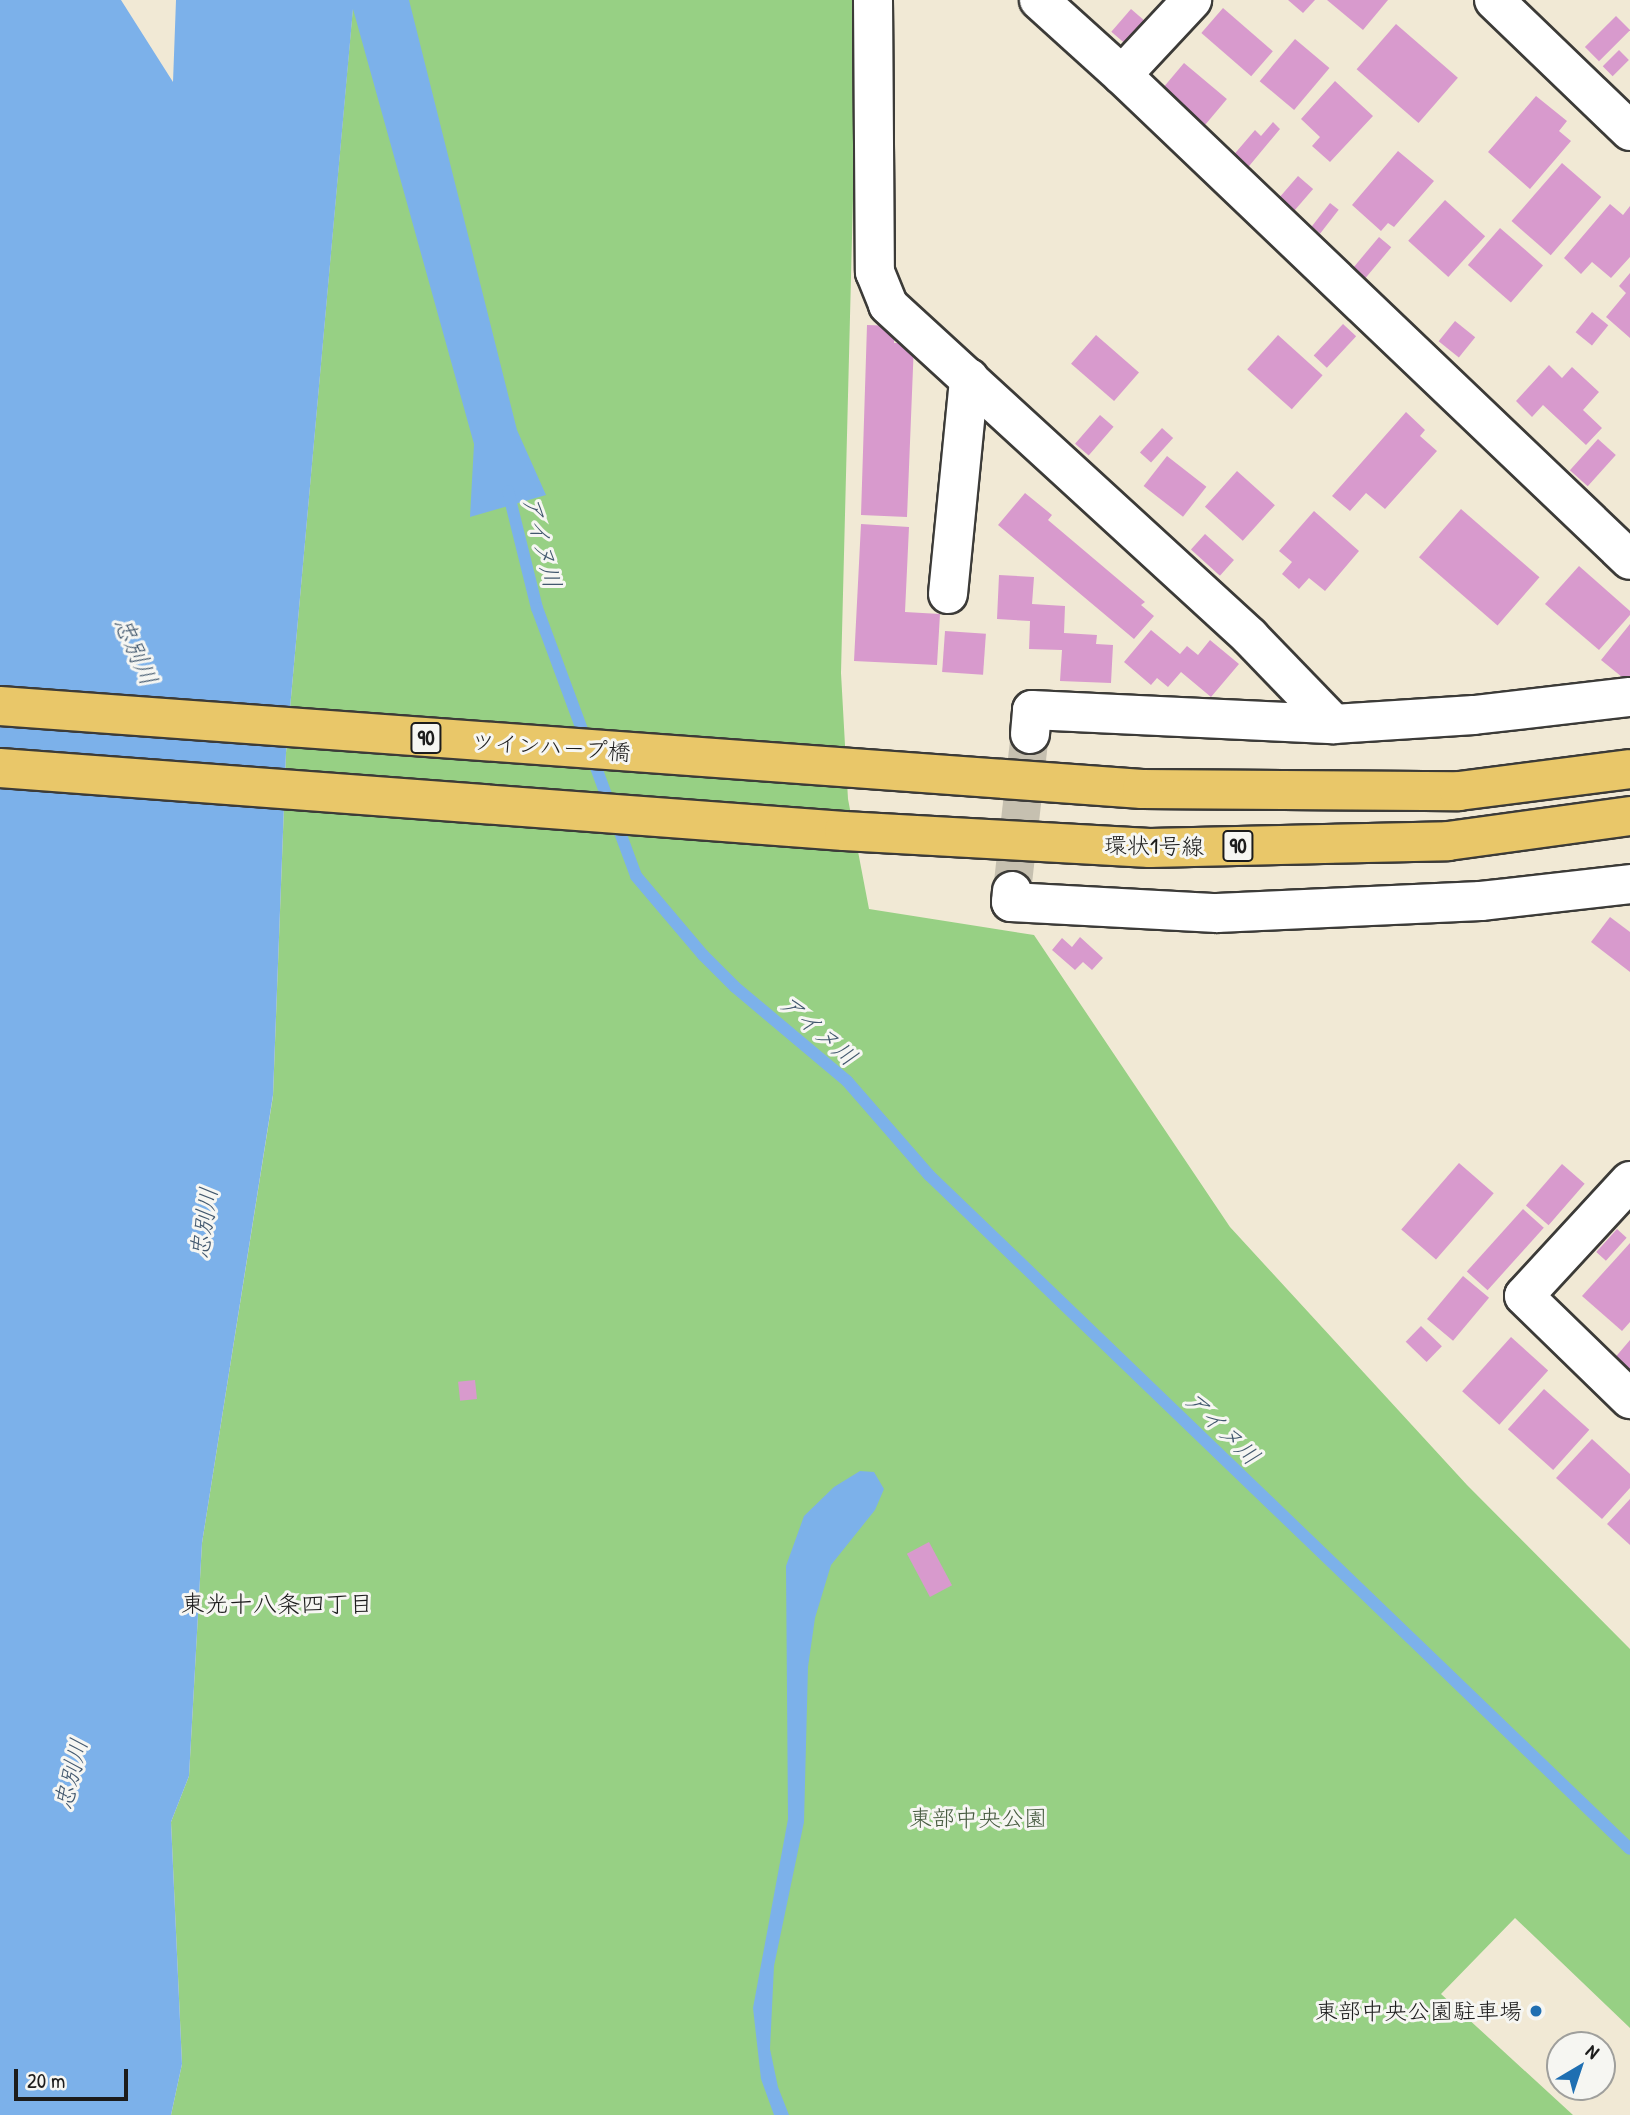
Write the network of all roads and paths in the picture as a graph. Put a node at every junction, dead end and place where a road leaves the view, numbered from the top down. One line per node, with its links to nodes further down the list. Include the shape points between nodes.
1 (873, 0): 7 (street, via 875,272 888,305)
2 (1039, 0): 5 (street)
3 (1192, 0): 5 (street)
4 (1494, 0): 6 (street)
5 (1122, 75): 8 (street)
6 (1630, 131)
7 (969, 379): 9 (street); 13 (street, via 1250,637)
8 (1630, 560)
9 (948, 594)
10 (1630, 697): 13 (street, via 1474,715)
11 (0, 706): 15 (main road, ツインハープ橋 / 90, via 1142,789 1459,792)
12 (1031, 722): 13 (street)
13 (1334, 724)
14 (0, 768): 16 (main road, 環状1号線 / 90, via 844,831 1150,848 1448,841)
15 (1630, 769)
16 (1630, 816)
17 (1630, 884): 18 (street, via 1481,901 1217,913)
18 (1012, 897)
19 (1630, 1181): 20 (street, via 1524,1296)
20 (1630, 1399)

